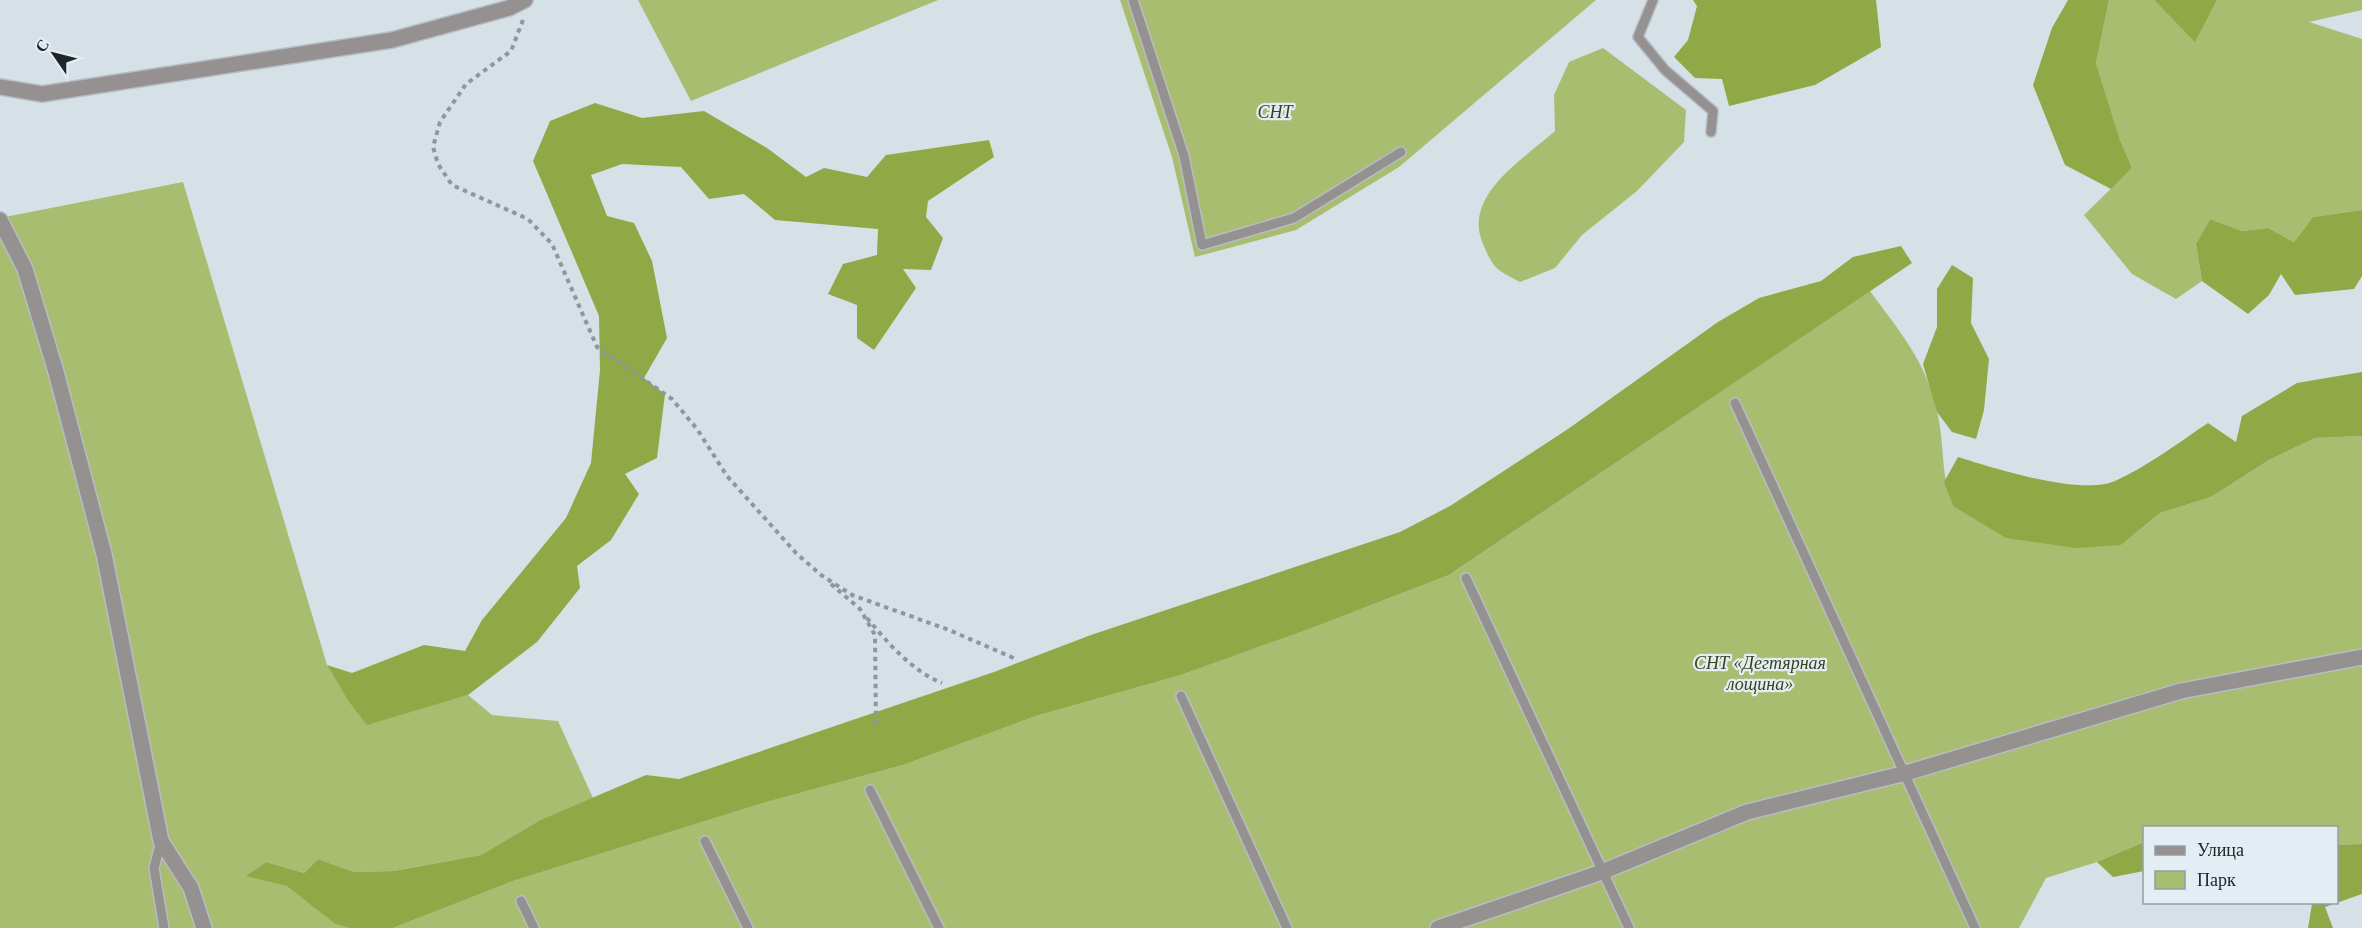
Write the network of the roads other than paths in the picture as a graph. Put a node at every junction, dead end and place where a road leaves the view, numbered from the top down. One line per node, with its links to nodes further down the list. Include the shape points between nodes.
1 (1133, 0): 6 (lane, via 1184,156 1202,245 1294,218)
2 (1653, 0): 5 (lane, via 1638,37 1665,70 1713,111)
3 (526, 5): 4 (street, via 392,40 42,94)
4 (0, 87)
5 (1711, 132)
6 (1401, 152)
7 (0, 220): 14 (street, via 28,280 104,554)
8 (1735, 403): 12 (lane)
9 (1466, 578): 16 (lane)
10 (2362, 657): 12 (street, via 2181,691)
11 (1181, 696): 23 (lane)
12 (1906, 772): 16 (street, via 1747,812); 26 (lane)
13 (870, 790): 22 (lane)
14 (161, 841): 18 (lane, via 154,868); 19 (street, via 190,888)
15 (705, 841): 21 (lane)
16 (1602, 872): 24 (street); 25 (lane)
17 (522, 901): 20 (lane)
18 (164, 928)
19 (204, 928)
20 (534, 928)
21 (748, 928)
22 (939, 928)
23 (1287, 928)
24 (1438, 928)
25 (1629, 928)
26 (1975, 928)

